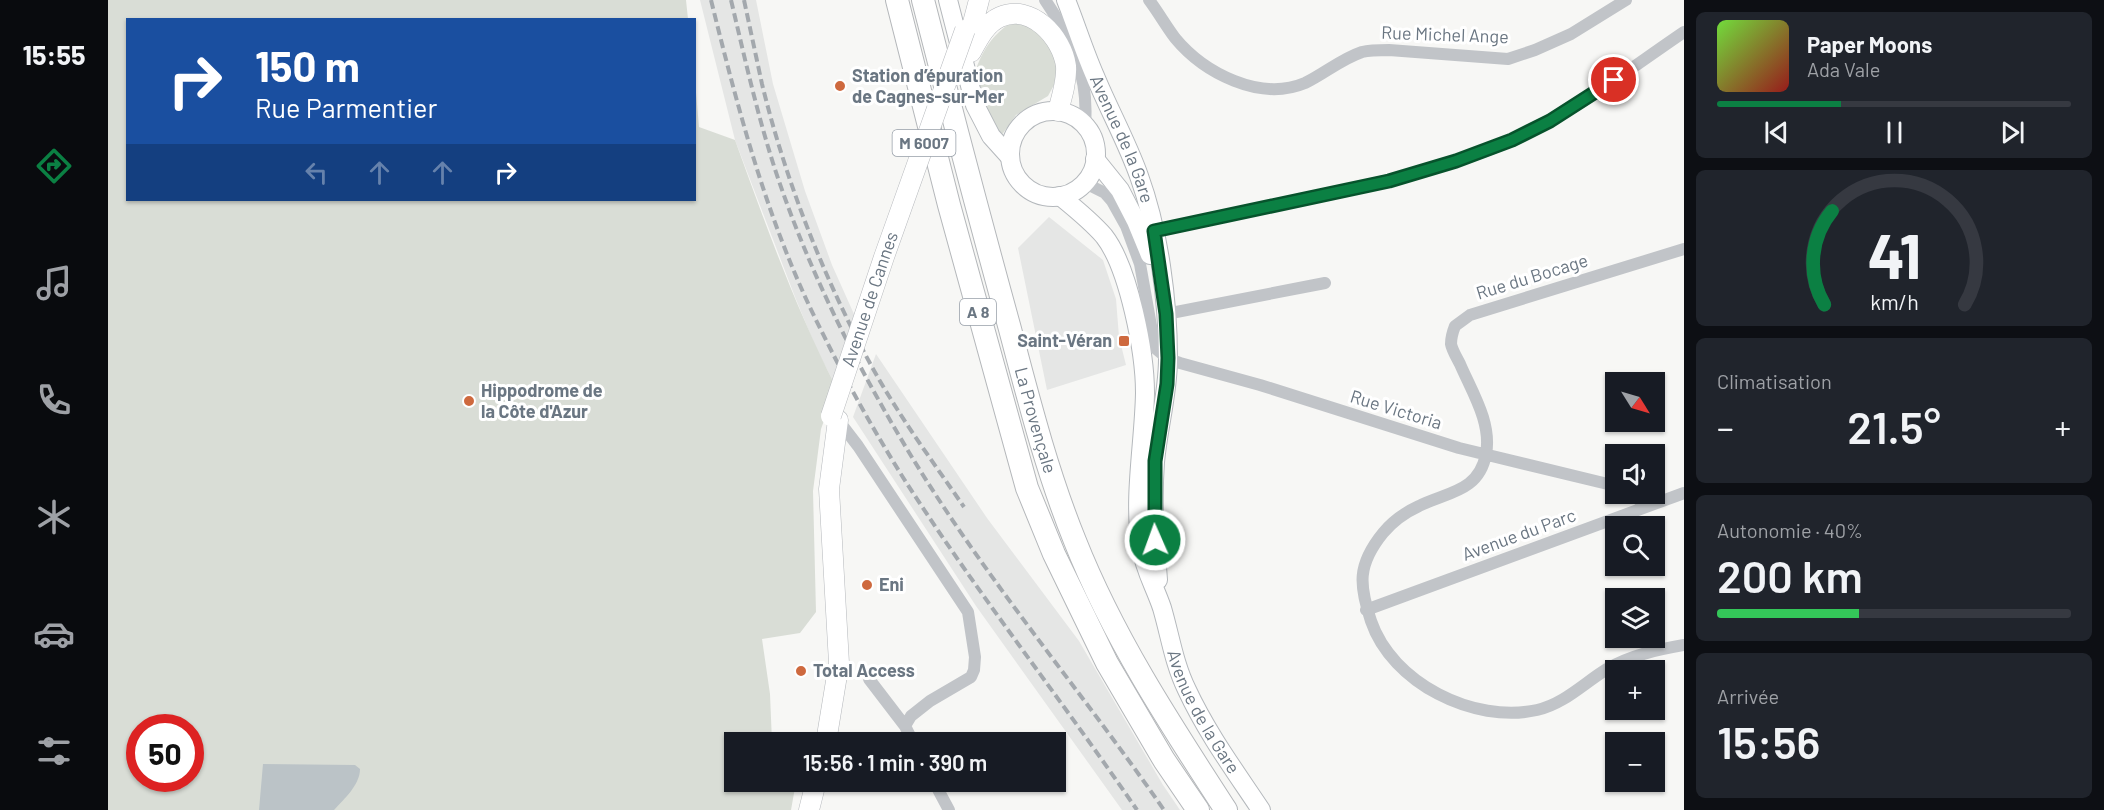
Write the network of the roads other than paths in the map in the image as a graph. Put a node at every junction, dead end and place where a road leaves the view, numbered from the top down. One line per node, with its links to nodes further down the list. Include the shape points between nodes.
1 (897, 0): 43 (highway, La Provençale / A 8, via 1027,488 1107,663)
2 (923, 0): 44 (highway, La Provençale / A 8, via 1057,494 1123,642)
3 (948, 0): 16 (main road, via 975,105 991,136)
4 (972, 0): 12 (main road, Avenue de Cannes / M 6007)
5 (979, 0): 12 (main road, Avenue de Cannes / M 6007)
6 (1036, 0): 13 (street, via 1058,33)
7 (1045, 0): 15 (street, via 1074,50 1086,107)
8 (1149, 0): 9 (street, Rue Michel Ange, via 1194,56 1241,85 1262,90 1304,83 1371,51 1508,59 1571,34)
9 (1626, 0)
10 (1069, 3): 20 (main road, Avenue de la Gare, via 1094,75 1138,174)
11 (1684, 32): 20 (street, via 1579,104 1477,154 1389,181)
12 (968, 41): 13 (main road, via 991,22 1018,14 1044,26); 26 (main road, Avenue de Cannes / M 6007); 26 (main road, Avenue de Cannes / M 6007, bridge, via 881,267)
13 (1061, 51): 14 (main road, via 1066,68)
14 (1058, 111): 15 (main road); 16 (main road, via 1040,113 1025,121 1012,138)
15 (1085, 125): 17 (main road, via 1094,143)
16 (1010, 156): 19 (main road, via 1024,187 1040,195)
17 (1095, 159): 18 (main road); 22 (main road, via 1120,190)
18 (1085, 183): 19 (main road); 25 (street, via 1105,193 1120,213 1140,264 1155,348)
19 (1060, 196): 32 (main road, Avenue de la Gare, via 1105,238 1131,303 1145,392 1138,517 1141,549)
20 (1154, 231): 22 (main road, Avenue de la Gare)
21 (1684, 249): 27 (street, Rue du Bocage, via 1470,315 1455,326 1451,344 1483,418)
22 (1160, 272): 24 (main road, Avenue de la Gare)
23 (1325, 283): 24 (street)
24 (1166, 314): 25 (main road, Avenue de la Gare)
25 (1168, 358): 27 (street, Rue Victoria, via 1448,445); 32 (main road, Avenue de la Gare, via 1154,490)
26 (834, 418): 36 (street, via 858,446 968,612 975,657 971,677 930,701); 37 (main road, Avenue de Cannes / M 6007, via 829,489 839,663)
27 (1486, 453): 28 (street, Rue Victoria); 33 (street, via 1476,478 1461,490 1418,506 1383,532 1366,558 1361,584)
28 (1605, 483)
29 (1684, 493): 31 (street, Avenue du Parc)
30 (1643, 504): 31 (street)
31 (1646, 507): 33 (street, Avenue du Parc)
32 (1161, 606): 45 (main road, Avenue de la Gare, via 1186,689)
33 (1366, 610): 34 (street, via 1388,654 1411,677 1445,698 1479,709 1537,710 1558,702 1630,657)
34 (1684, 645)
35 (869, 679): 36 (street)
36 (905, 726): 38 (street)
37 (828, 732)
38 (908, 732)
39 (814, 792): 41 (main road)
40 (939, 792): 42 (street)
41 (809, 810)
42 (949, 810)
43 (1198, 810)
44 (1226, 810)
45 (1261, 810)

